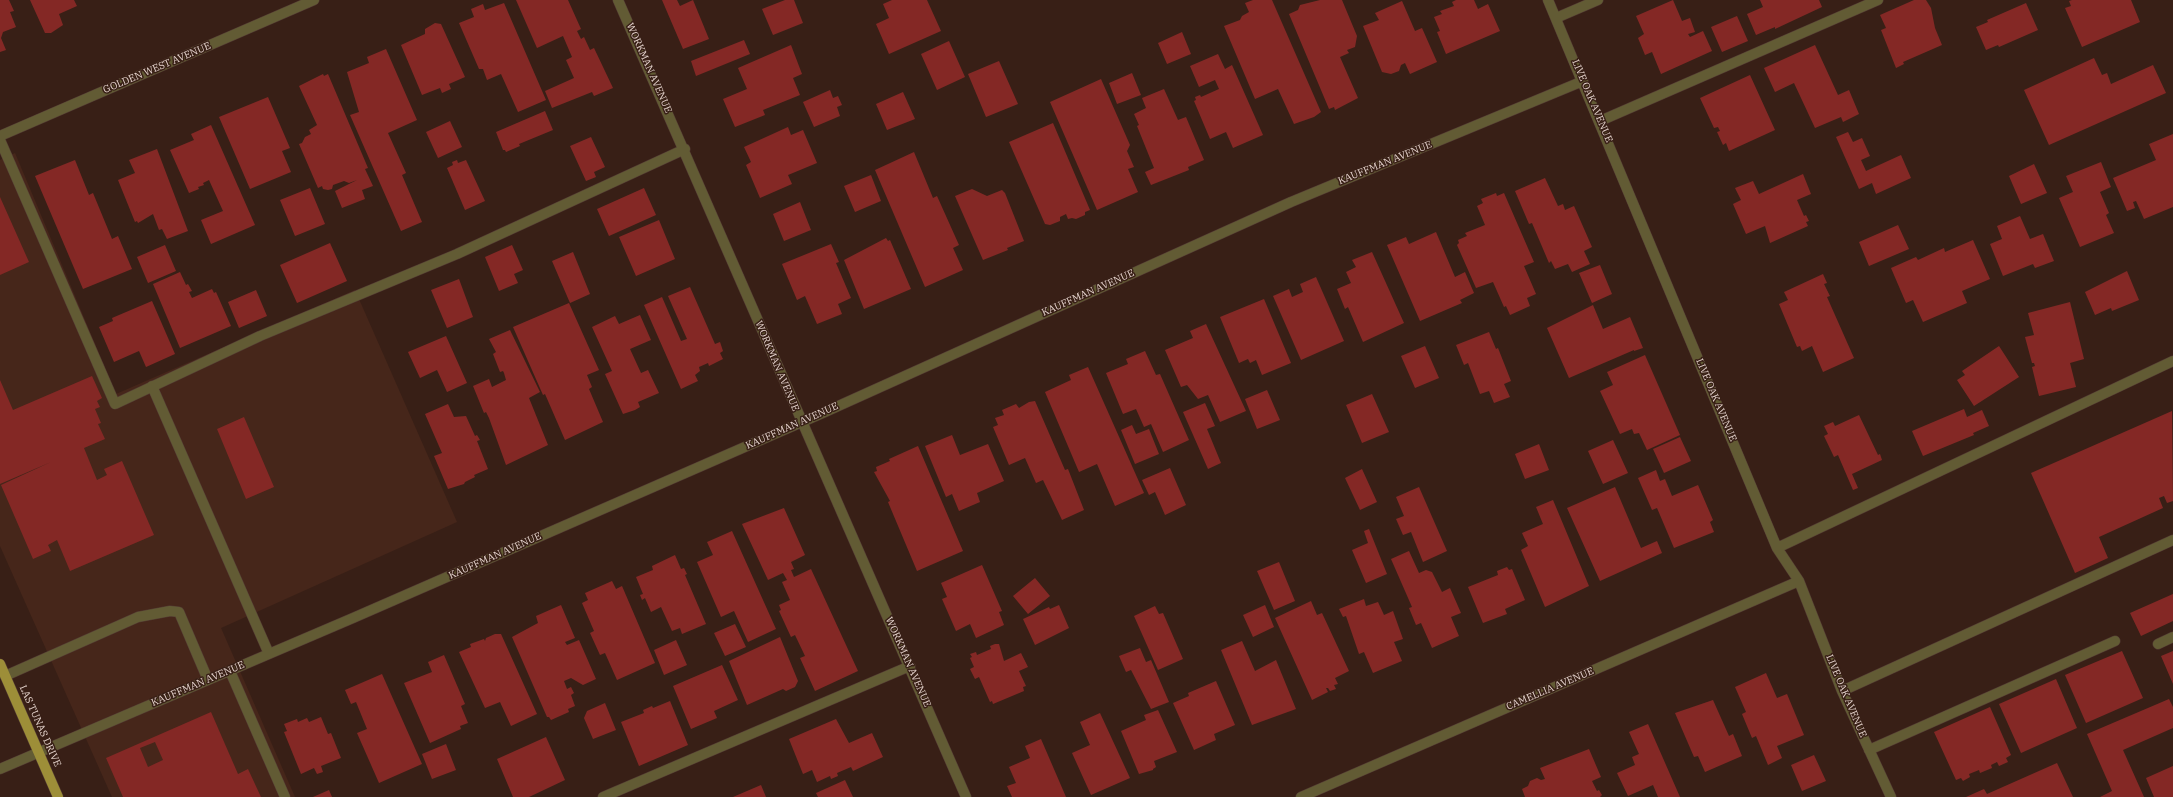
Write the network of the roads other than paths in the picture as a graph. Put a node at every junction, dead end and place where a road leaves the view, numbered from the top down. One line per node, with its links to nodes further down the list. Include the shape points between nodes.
1 (314, 0): 9 (street, GOLDEN WEST AVENUE)
2 (618, 0): 11 (street, WORKMAN AVENUE)
3 (1548, 0): 6 (street, LIVE OAK AVENUE)
4 (1598, 0): 6 (street)
5 (1878, 0): 8 (street)
6 (1556, 18): 7 (street, LIVE OAK AVENUE)
7 (1583, 81): 8 (street, LIVE OAK AVENUE); 14 (street, KAUFFMAN AVENUE, via 1292,202)
8 (1600, 121): 16 (street, LIVE OAK AVENUE)
9 (0, 136)
10 (0, 140): 13 (street, via 115,404)
11 (685, 149): 13 (street, via 457,254 260,336); 14 (street, WORKMAN AVENUE)
12 (2173, 362): 16 (street)
13 (152, 386): 21 (street)
14 (802, 422): 21 (street, KAUFFMAN AVENUE); 23 (street, WORKMAN AVENUE)
15 (2173, 540): 27 (street)
16 (1777, 548): 17 (street, LIVE OAK AVENUE)
17 (1799, 581): 27 (street, LIVE OAK AVENUE); 35 (street, CAMELLIA AVENUE)
18 (2173, 637): 20 (street)
19 (2116, 640): 28 (street)
20 (2158, 644)
21 (269, 654): 24 (street, KAUFFMAN AVENUE)
22 (0, 664): 25 (main road, LAS TUNAS DRIVE)
23 (910, 666): 33 (street); 34 (street, WORKMAN AVENUE)
24 (230, 670): 26 (street, KAUFFMAN AVENUE); 32 (street)
25 (5, 676): 26 (street, via 138,617 170,610 178,612); 29 (main road, LAS TUNAS DRIVE)
26 (208, 680): 29 (street, KAUFFMAN AVENUE)
27 (1842, 691): 28 (street, LIVE OAK AVENUE)
28 (1869, 750): 36 (street, LIVE OAK AVENUE)
29 (38, 753): 30 (street, KAUFFMAN AVENUE); 31 (main road, LAS TUNAS DRIVE)
30 (0, 769)
31 (58, 797)
32 (285, 797)
33 (603, 797)
34 (966, 797)
35 (1300, 797)
36 (1891, 797)

